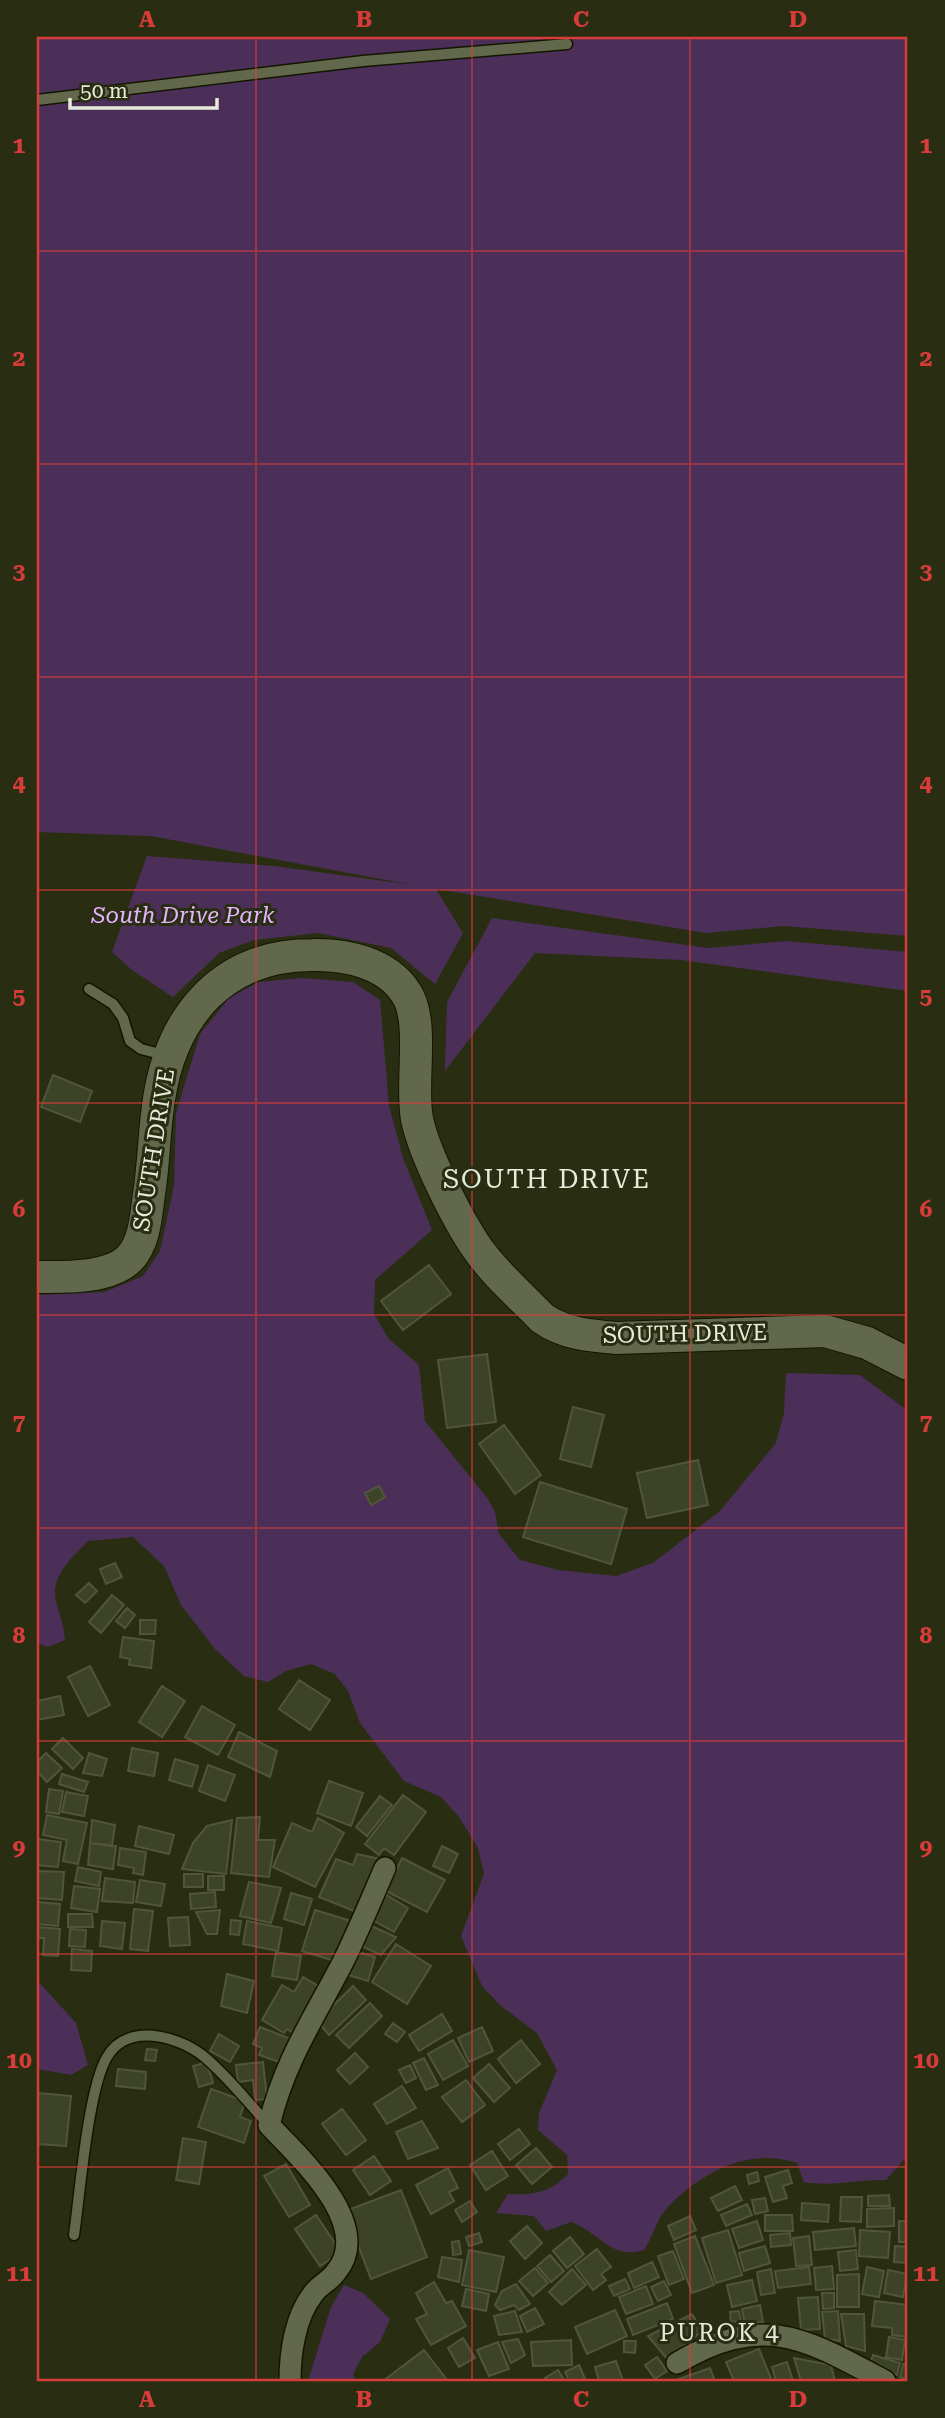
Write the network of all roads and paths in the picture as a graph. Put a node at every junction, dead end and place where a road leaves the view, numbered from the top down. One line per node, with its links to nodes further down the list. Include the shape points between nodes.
1 (567, 44): 2 (lane, via 363,61)
2 (37, 100)
3 (89, 989): 4 (lane, via 113,1004 130,1041)
4 (168, 1056): 5 (main road, SOUTH DRIVE, via 148,1207 138,1246 127,1261 101,1272); 6 (main road, SOUTH DRIVE, via 188,1018 208,994 254,964 309,954 340,955 387,971 409,996 414,1016 417,1119 438,1173 477,1248 542,1318 555,1327 604,1337 825,1331 867,1343)
5 (37, 1277)
6 (908, 1364)
7 (385, 1868): 8 (street, via 342,1964 283,2073)
8 (269, 2124): 9 (lane, via 219,2070 185,2044 154,2036 126,2040 107,2057 97,2084); 11 (street, via 327,2191 349,2238 336,2273 304,2307)
9 (74, 2235)
10 (677, 2364): 12 (street, via 702,2349 754,2335 791,2336)
11 (290, 2381)
12 (885, 2381)

